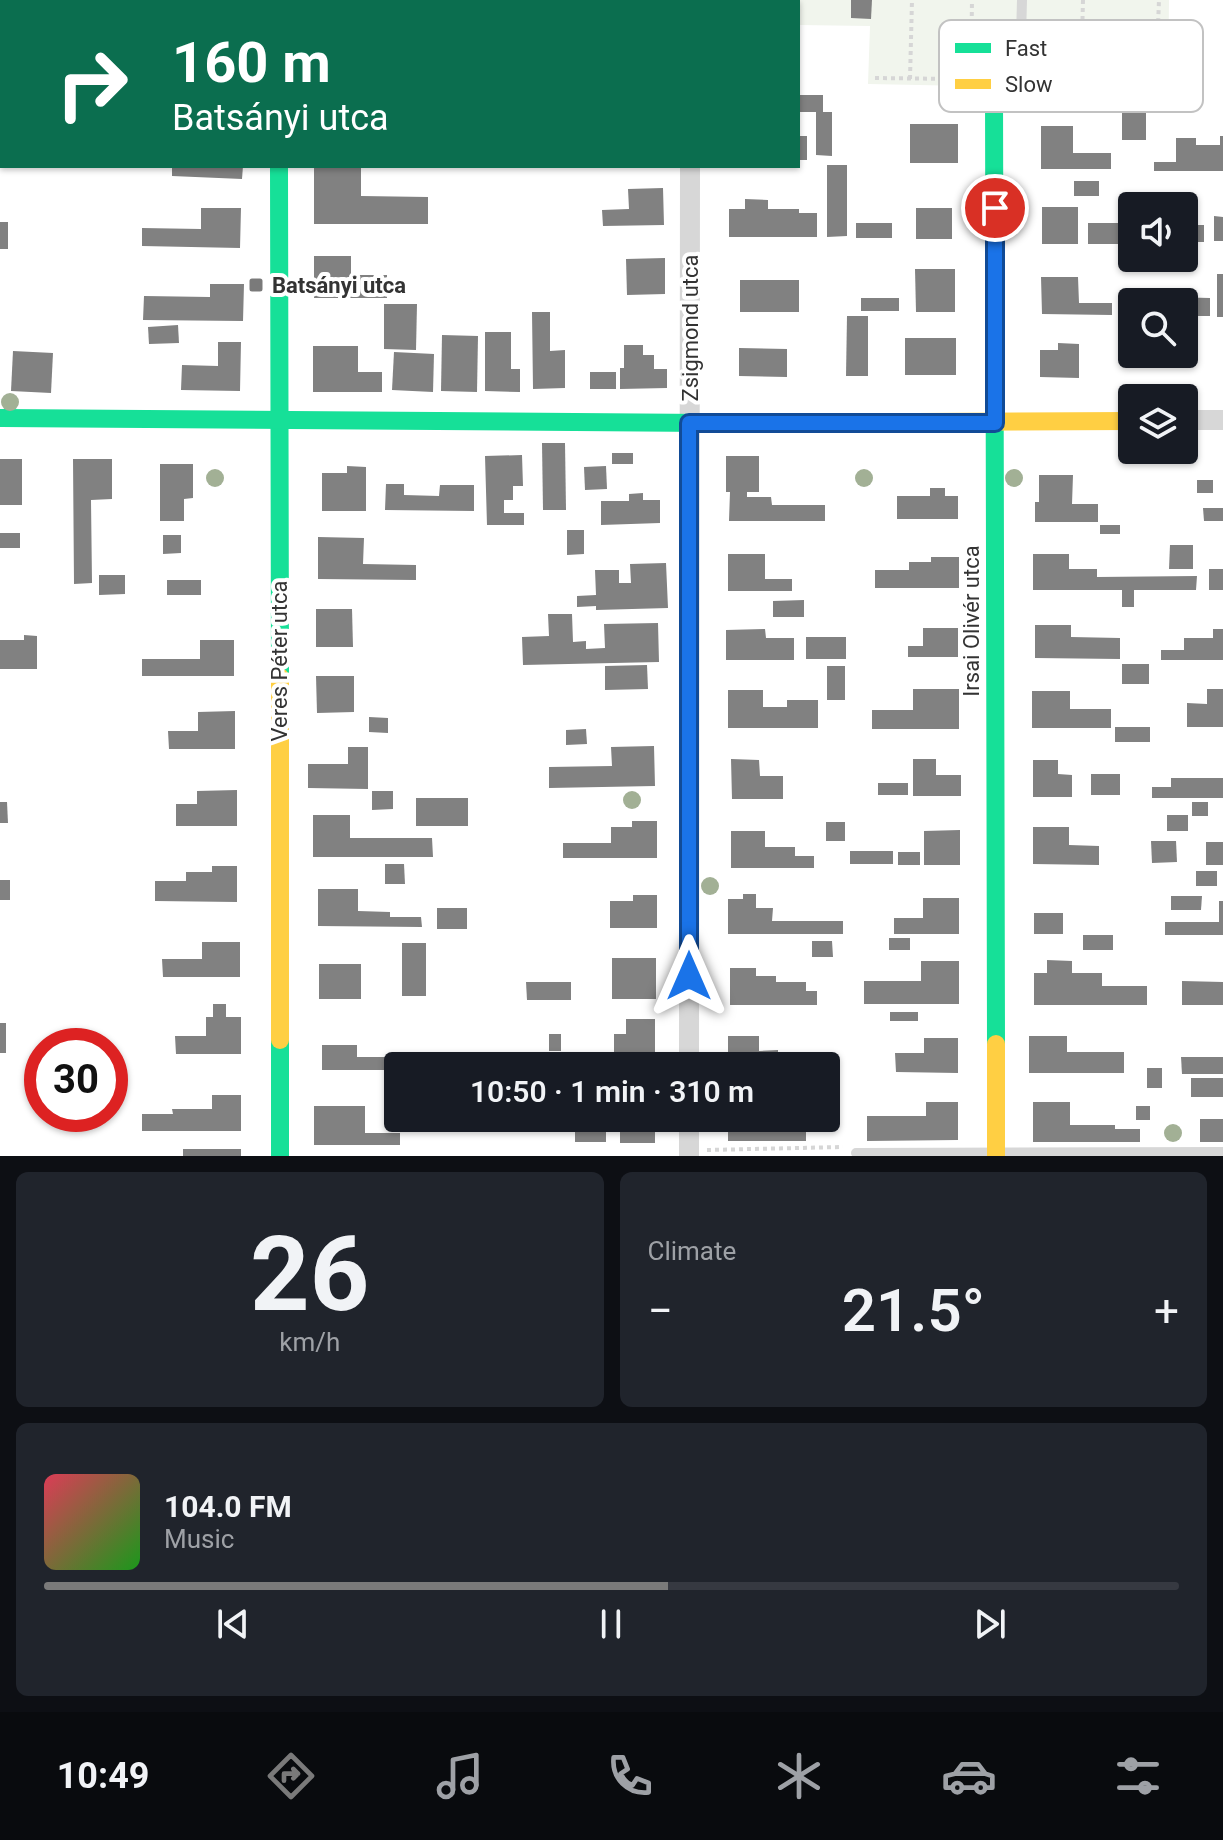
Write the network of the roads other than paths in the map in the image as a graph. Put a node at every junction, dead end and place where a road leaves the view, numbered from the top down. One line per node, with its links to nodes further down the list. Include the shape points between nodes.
1 (1022, 0): 2 (lane)
2 (1021, 20)
3 (994, 112): 12 (street, Irsai Olivér utca)
4 (279, 168): 7 (street, Veres Péter utca)
5 (690, 168): 11 (street, Zsigmond utca)
6 (0, 418): 7 (street)
7 (279, 419): 11 (street); 19 (street, Veres Péter utca)
8 (1198, 420): 9 (street)
9 (1223, 420)
10 (1118, 421): 12 (street)
11 (689, 423): 12 (street); 13 (street, Zsigmond utca)
12 (995, 423): 18 (street, Irsai Olivér utca)
13 (689, 1052)
14 (689, 1132): 16 (street)
15 (1223, 1152): 18 (lane)
16 (689, 1153)
17 (856, 1153): 18 (lane)
18 (996, 1154)
19 (280, 1156)

